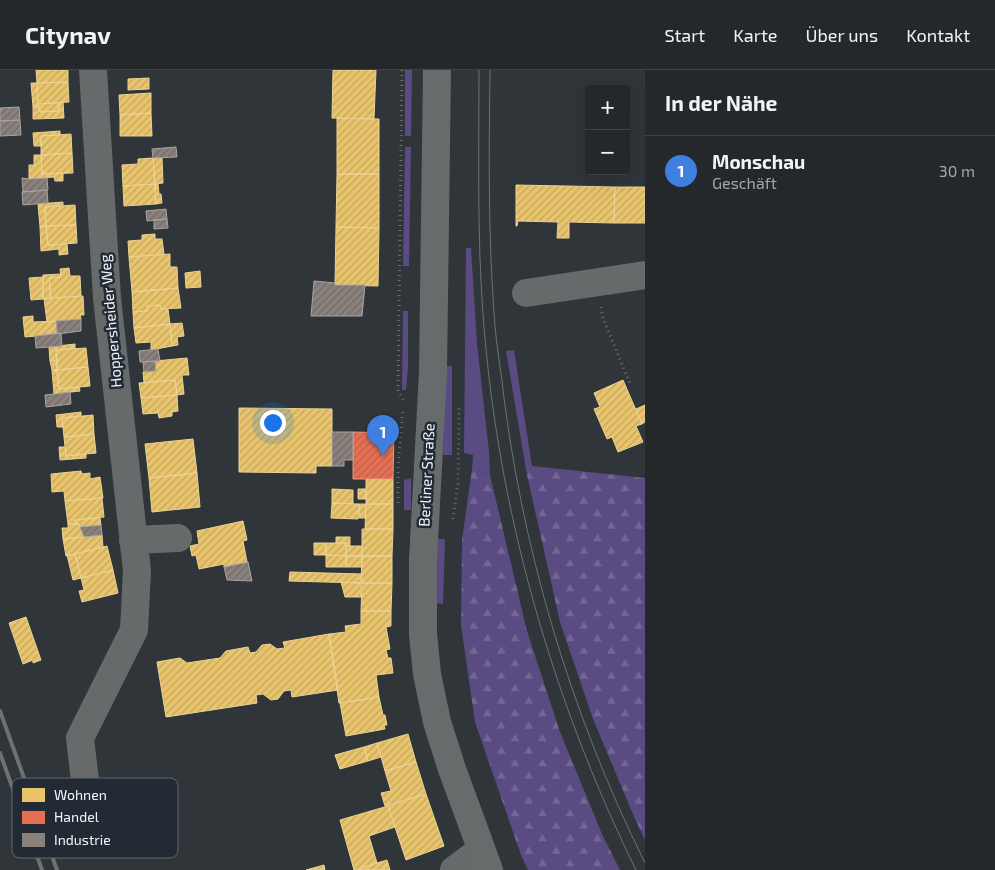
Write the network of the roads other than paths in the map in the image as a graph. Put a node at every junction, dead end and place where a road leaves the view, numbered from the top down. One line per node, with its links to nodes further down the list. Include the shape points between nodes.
1 (93, 70): 6 (street, Hoppersheider Weg, via 107,298)
2 (437, 70): 8 (main road, Berliner Straße, via 433,372 423,560 423,634 437,722)
3 (645, 275): 4 (street)
4 (526, 293)
5 (178, 538): 6 (street)
6 (133, 540): 7 (street, Hoppersheider Weg, via 137,571 134,630 80,738)
7 (84, 778)
8 (485, 860): 9 (street)
9 (454, 870)

